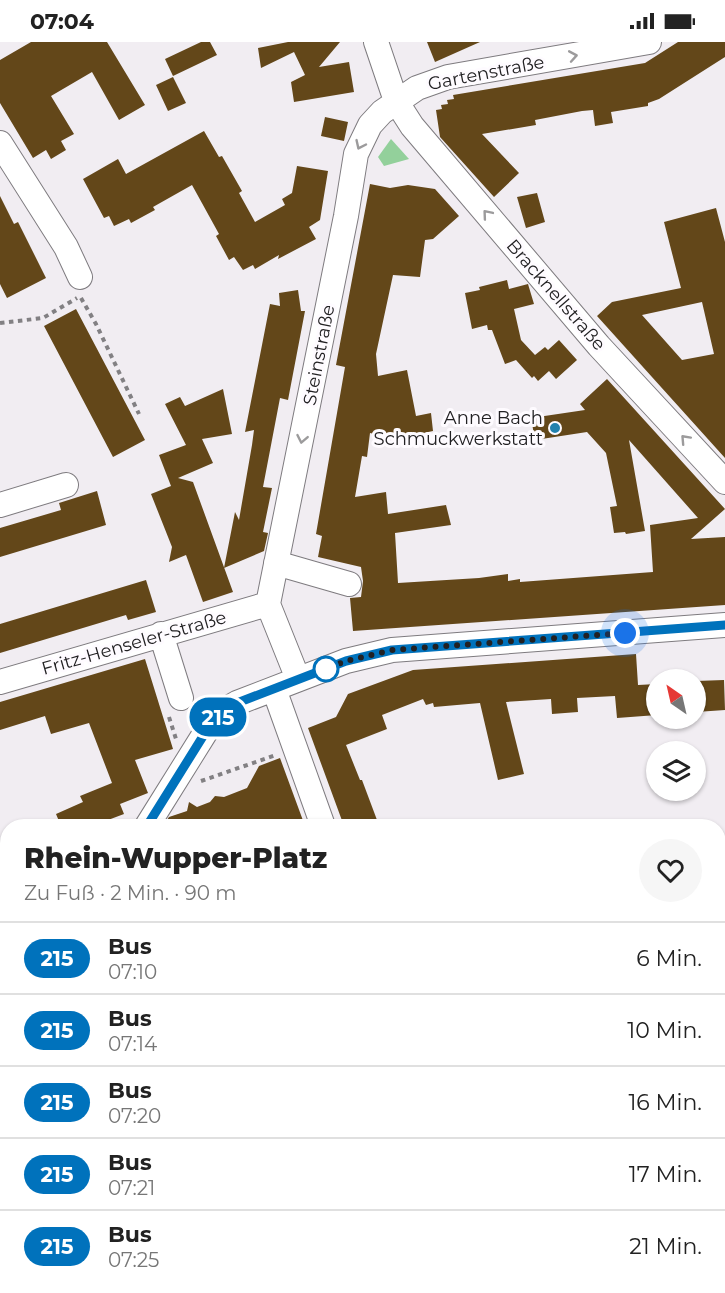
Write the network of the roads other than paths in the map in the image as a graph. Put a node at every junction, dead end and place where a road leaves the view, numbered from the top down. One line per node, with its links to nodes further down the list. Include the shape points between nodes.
1 (376, 42): 3 (street)
2 (649, 42): 3 (street, Gartenstraße, one-way to 2, via 417,88 448,77)
3 (396, 101): 6 (street, Bracknellstraße, one-way to 3, via 591,337 412,126); 9 (street, Steinstraße, one-way to 9, via 370,125 356,154)
4 (0, 143): 5 (street)
5 (80, 276)
6 (725, 482)
7 (66, 485): 8 (street)
8 (0, 505)
9 (276, 563): 10 (street); 11 (street, Steinstraße)
10 (349, 584)
11 (268, 604): 13 (street, Fritz-Henseler-Straße); 14 (street)
12 (725, 626): 14 (street, via 392,650 346,661)
13 (161, 634): 15 (street, Fritz-Henseler-Straße); 17 (street)
14 (298, 679): 16 (street)
15 (0, 682)
16 (274, 689): 18 (street, via 223,711 210,725); 19 (street)
17 (181, 698)
18 (152, 819)
19 (321, 819)

